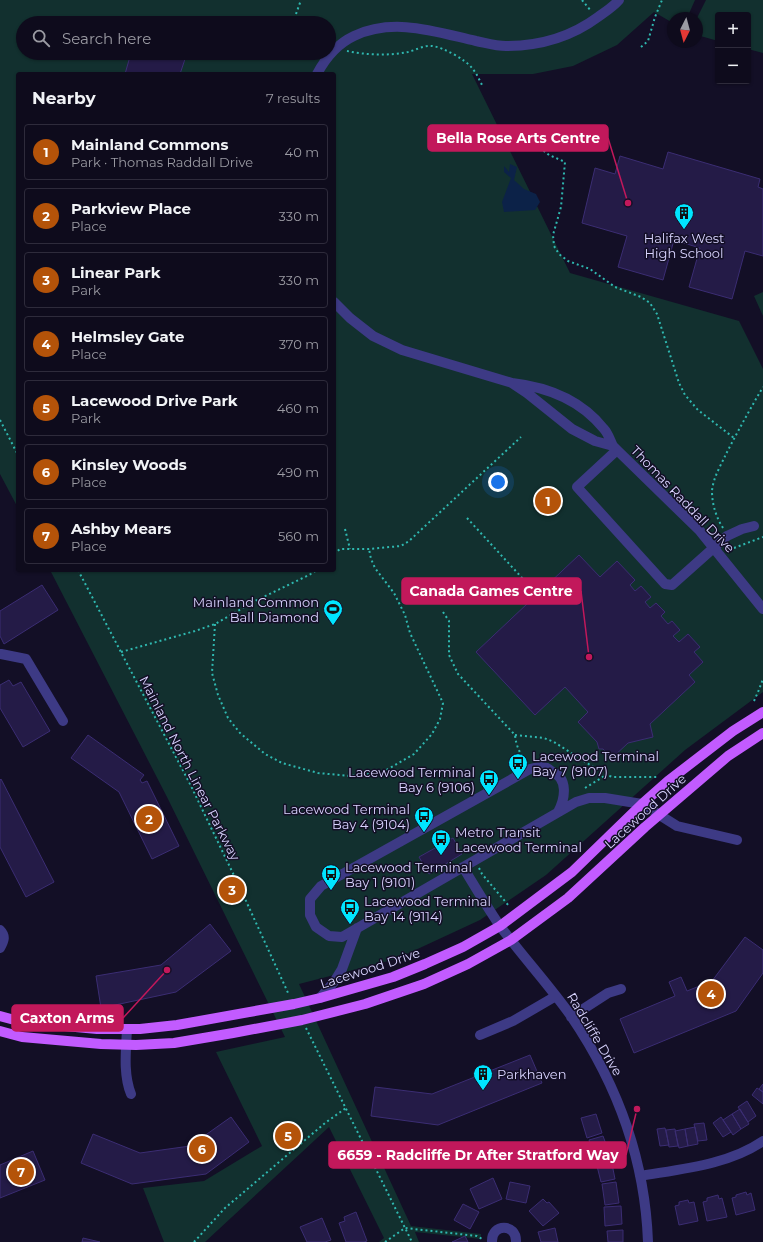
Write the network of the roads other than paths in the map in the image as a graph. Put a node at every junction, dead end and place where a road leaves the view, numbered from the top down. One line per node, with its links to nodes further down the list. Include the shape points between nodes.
1 (619, 0): 2 (street, via 587,26 552,41 531,45 505,46 399,26 379,27 361,32)
2 (336, 48)
3 (326, 60): 4 (street)
4 (318, 72)
5 (336, 304): 6 (street, Thomas Raddall Drive, via 373,336 402,350)
6 (512, 383): 7 (street, Thomas Raddall Drive, via 572,429); 7 (street, Thomas Raddall Drive, via 549,390 571,401 592,416 605,430)
7 (615, 448): 9 (street, Thomas Raddall Drive); 9 (street, via 576,487 665,584 672,585)
8 (754, 526): 9 (street, via 727,536)
9 (714, 548): 10 (street, Thomas Raddall Drive)
10 (763, 609)
11 (0, 654): 13 (street, via 26,659)
12 (763, 712): 15 (main road, Lacewood Drive, via 669,780)
13 (63, 721)
14 (763, 733): 17 (main road, Lacewood Drive, via 728,756)
15 (642, 804): 16 (street, via 589,798); 17 (street); 20 (main road, Lacewood Drive, via 572,872)
16 (558, 812): 19 (street); 21 (street, via 565,793 562,781 555,772 543,767 530,768 321,886 310,899 310,915 316,927 329,936 342,937)
17 (659, 814): 18 (street, via 677,826); 23 (main road, Lacewood Drive, via 568,898)
18 (737, 840)
19 (463, 867): 20 (street, Radcliffe Drive); 21 (street)
20 (500, 926): 23 (street, Radcliffe Drive); 27 (main road, Lacewood Drive, via 426,964 393,977)
21 (357, 928): 27 (street, via 342,969)
22 (0, 930): 24 (street, via 4,942)
23 (511, 940): 26 (street, Radcliffe Drive); 33 (main road, Lacewood Drive, via 468,964 424,984 365,1004 302,1020 233,1033 174,1043)
24 (0, 948)
25 (621, 989): 29 (street, via 608,993)
26 (556, 996): 29 (street, Radcliffe Drive); 32 (street, via 513,1021)
27 (320, 998): 30 (main road, Lacewood Drive, via 177,1026)
28 (0, 1016): 30 (main road, Lacewood Drive, via 22,1022)
29 (571, 1017): 36 (street, Radcliffe Drive, via 611,1085 632,1140)
30 (127, 1029): 33 (street)
31 (0, 1031): 33 (main road, Lacewood Drive, via 22,1036)
32 (480, 1035)
33 (126, 1045): 34 (street, via 126,1066)
34 (131, 1094)
35 (763, 1142): 36 (street, via 718,1161)
36 (640, 1176): 39 (street, Radcliffe Drive)
37 (492, 1242): 38 (street, via 496,1230 508,1228 514,1233)
38 (516, 1242)
39 (648, 1242)

